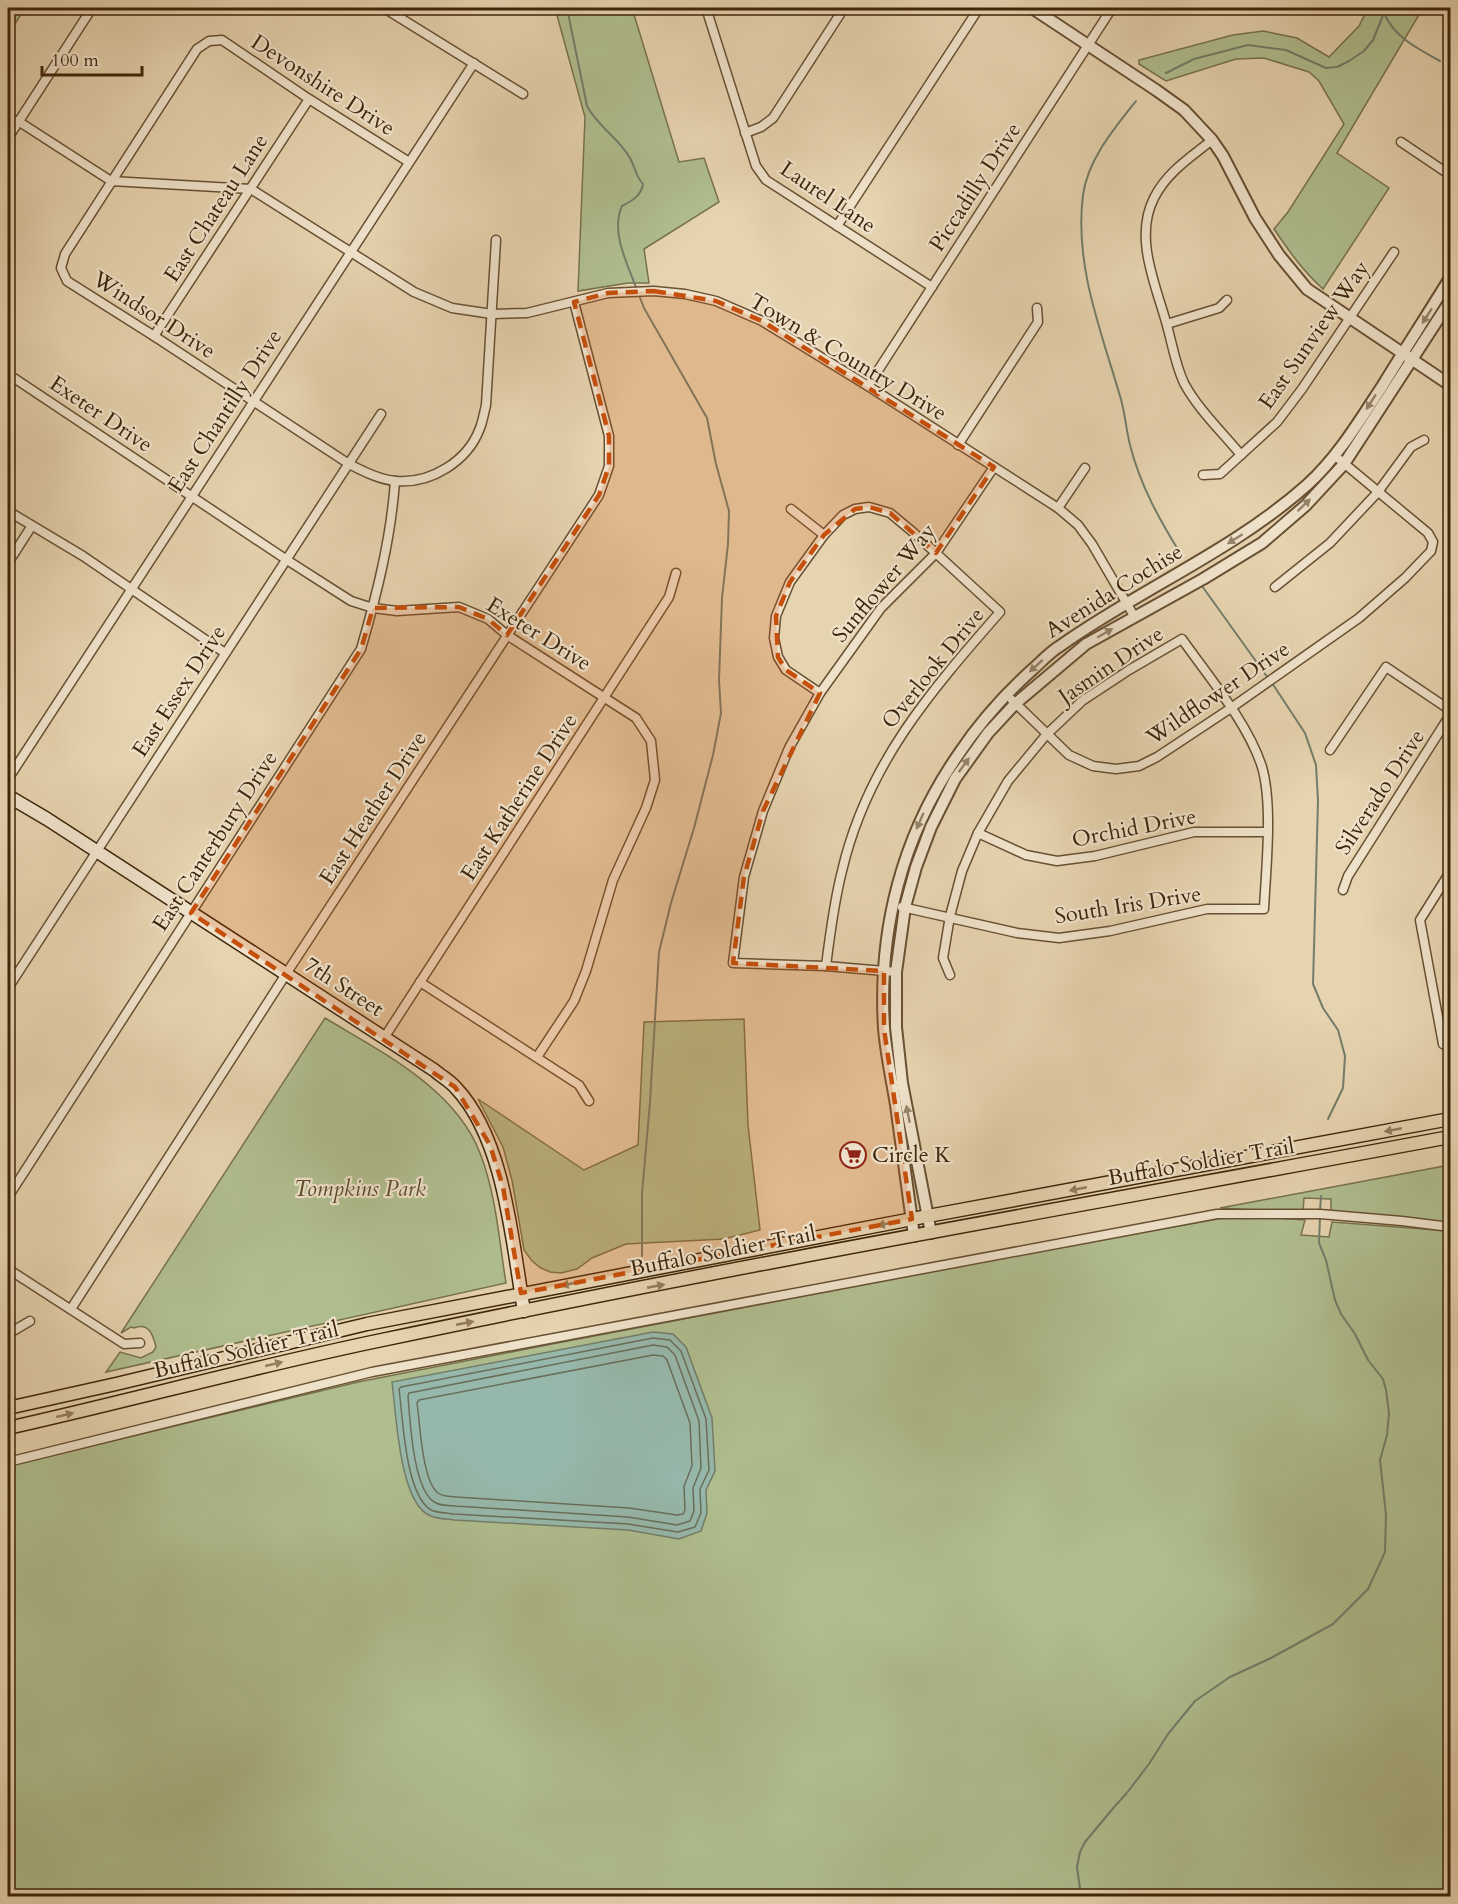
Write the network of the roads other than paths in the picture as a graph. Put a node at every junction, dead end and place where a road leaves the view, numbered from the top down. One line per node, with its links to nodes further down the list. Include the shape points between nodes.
1 (92, 8): 12 (street)
2 (384, 8): 9 (street)
3 (706, 8): 13 (street, Laurel Lane)
4 (844, 8): 13 (street, via 772,118)
5 (979, 8): 22 (street)
6 (1032, 8): 8 (street)
7 (1112, 8): 8 (street, Piccadilly Drive)
8 (1088, 45): 15 (street, via 1170,99); 27 (street, Piccadilly Drive)
9 (474, 63): 10 (street); 17 (street, East Chantilly Drive)
10 (523, 94)
11 (309, 99): 17 (street, Devonshire Drive); 20 (street, Devonshire Drive, via 222,40 208,41 197,49); 21 (street, East Chateau Lane)
12 (18, 121): 14 (street); 20 (street, Town & Country Drive)
13 (745, 133): 22 (street, Laurel Lane, via 756,166 766,180)
14 (8, 138)
15 (1212, 140): 33 (street, via 1279,255 1307,289); 34 (street, via 1173,171 1154,198 1149,213 1147,251)
16 (1401, 142): 19 (street)
17 (409, 162): 24 (street, East Chantilly Drive)
18 (1450, 163): 19 (street)
19 (1448, 173)
20 (111, 181): 21 (street, Town & Country Drive); 35 (street, Windsor Drive, via 65,254 61,268 67,281)
21 (250, 189): 24 (street, Town & Country Drive); 35 (street, East Chateau Lane)
22 (837, 226): 27 (street, Laurel Lane)
23 (496, 240): 32 (street)
24 (350, 252): 32 (street, Town & Country Drive, via 414,292 452,308); 41 (street, East Chantilly Drive)
25 (1394, 252): 33 (street, East Sunview Way)
26 (1450, 278): 36 (street, Avenida Cochise, one-way to 36)
27 (932, 287): 40 (street, Piccadilly Drive)
28 (1227, 300): 34 (street, via 1219,308)
29 (574, 302): 32 (street, Town & Country Drive, via 527,313); 40 (street, Town & Country Drive, via 609,293 654,291 716,301 762,321); 69 (street, East Heather Drive, via 609,436 609,466 599,495)
30 (1450, 302): 37 (street, Avenida Cochise)
31 (1037, 308): 44 (street, via 1038,322)
32 (492, 314): 52 (street, via 486,405 480,429 468,448 448,467 418,481)
33 (1350, 319): 36 (street); 45 (street, East Sunview Way, via 1277,422)
34 (1167, 324): 45 (street, via 1184,382)
35 (154, 336): 41 (street, Windsor Drive)
36 (1403, 353): 37 (street); 46 (street, Avenida Cochise, one-way to 46)
37 (1413, 360): 39 (street); 48 (street, Avenida Cochise)
38 (8, 374): 54 (street, Exeter Drive)
39 (1450, 385)
40 (868, 386): 44 (street, Town & Country Drive)
41 (254, 401): 47 (street, Windsor Drive); 54 (street, East Chantilly Drive)
42 (381, 414): 47 (street, East Essex Drive)
43 (1424, 440): 53 (street, via 1411,447)
44 (958, 445): 49 (street, Town & Country Drive)
45 (1241, 455): 51 (street, East Sunview Way, via 1220,474)
46 (1334, 455): 48 (street); 66 (street, Avenida Cochise, one-way to 66, via 1308,484 1263,521)
47 (348, 464): 52 (street, Windsor Drive); 61 (street, East Essex Drive)
48 (1344, 464): 53 (street); 68 (street, Avenida Cochise, one-way to 48, via 1262,543 1305,506)
49 (994, 467): 55 (street, Town & Country Drive); 60 (street, Sunflower Way)
50 (1085, 468): 55 (street)
51 (1203, 476)
52 (395, 481): 67 (street, East Canterbury Drive, via 393,515)
53 (1378, 492): 64 (street, via 1330,543); 75 (street, Wildflower Drive, via 1428,533 1433,542 1431,551 1359,618)
54 (191, 496): 61 (street, Exeter Drive); 65 (street, East Chantilly Drive)
55 (1058, 508): 66 (street, Town & Country Drive, via 1092,544)
56 (791, 509): 59 (street)
57 (8, 512): 58 (street)
58 (31, 526): 62 (street); 65 (street)
59 (824, 535): 60 (street, via 843,515 869,507 890,513); 71 (street, via 790,582 776,616 774,638 786,670)
60 (936, 553): 71 (street, Sunflower Way, via 881,608); 91 (street, Overlook Drive, via 1000,612 912,719 873,784 842,870)
61 (287, 560): 67 (street, Exeter Drive, via 351,601); 70 (street, East Essex Drive)
62 (8, 563)
63 (676, 573): 73 (street, East Katherine Drive, via 669,597)
64 (1275, 587)
65 (132, 589): 70 (street); 80 (street, East Chantilly Drive)
66 (1125, 603): 68 (street, Town & Country Drive); 72 (street, Avenida Cochise, one-way to 72, via 1056,648)
67 (373, 608): 69 (street, Exeter Drive, via 397,611 459,607 488,619); 89 (street, East Canterbury Drive, via 361,648)
68 (1134, 616): 74 (street, Avenida Cochise, one-way to 68, via 1086,644)
69 (507, 635): 73 (street, Exeter Drive); 94 (street, East Heather Drive)
70 (225, 653): 84 (street, East Essex Drive)
71 (820, 693): 91 (street, Sunflower Way, via 789,748 763,811 744,877 733,963)
72 (1006, 693): 74 (street, Wildflower Drive); 87 (street, Avenida Cochise, one-way to 87, via 977,727 919,820)
73 (605, 697): 96 (street, East Katherine Drive); 100 (street, Exeter Drive, via 636,718 651,741 655,780 613,880 574,1001)
74 (1015, 704): 78 (street, Wildflower Drive); 88 (street, Avenida Cochise, one-way to 74, via 927,837 955,778)
75 (1231, 708): 78 (street, Wildflower Drive, via 1139,766 1093,766 1069,755); 78 (street, Jasmin Drive, via 1182,639 1082,701); 83 (street, via 1262,767)
76 (1450, 710): 79 (street, via 1386,667)
77 (1450, 715): 86 (street, Silverado Drive, via 1348,876)
78 (1046, 735): 82 (street, Jasmin Drive, via 1008,781)
79 (1330, 750)
80 (8, 779)
81 (8, 796): 84 (main road, 7th Street)
82 (978, 832): 83 (street, Orchid Drive, via 1026,855 1058,861 1194,832); 90 (street, Jasmin Drive)
83 (1267, 832): 90 (street, South Iris Drive, via 1264,909 1207,909 1059,938 1017,933)
84 (96, 851): 89 (main road, 7th Street); 97 (street, East Essex Drive)
85 (1450, 872): 99 (street, via 1420,920)
86 (1343, 890)
87 (892, 905): 88 (street, South Iris Drive); 92 (street, Avenida Cochise)
88 (905, 907): 90 (street, South Iris Drive); 93 (street, Avenida Cochise)
89 (191, 912): 94 (main road, 7th Street); 104 (street, East Canterbury Drive)
90 (950, 916): 95 (street, Jasmin Drive, via 943,958)
91 (826, 966): 92 (street)
92 (884, 971): 93 (street); 106 (street, Avenida Cochise, via 884,1029)
93 (896, 972): 105 (street, Avenida Cochise, one-way to 93, via 902,1083)
94 (286, 974): 98 (main road, 7th Street); 112 (street, East Heather Drive)
95 (950, 975)
96 (420, 982): 98 (street, East Katherine Drive); 100 (street)
97 (8, 988)
98 (384, 1038): 111 (main road, 7th Street, via 456,1087 471,1108 490,1145 503,1187)
99 (1443, 1044)
100 (537, 1057): 101 (street, via 579,1085)
101 (589, 1101)
102 (1450, 1119): 105 (main road, Buffalo Soldier Trail, one-way to 105)
103 (1450, 1137): 108 (main road, Buffalo Soldier Trail)
104 (8, 1197)
105 (928, 1216): 106 (main road, Buffalo Soldier Trail); 108 (street, Avenida Cochise)
106 (912, 1220): 109 (street, Avenida Cochise); 111 (main road, Buffalo Soldier Trail, one-way to 111)
107 (1450, 1227): 119 (street, via 1320,1214 1217,1214 372,1372)
108 (930, 1233): 109 (main road, Buffalo Soldier Trail)
109 (914, 1236): 113 (main road, Buffalo Soldier Trail, one-way to 109)
110 (8, 1269): 112 (street)
111 (521, 1293): 113 (main road, 7th Street); 117 (main road, Buffalo Soldier Trail, via 367,1324)
112 (71, 1309): 116 (street, via 124,1344)
113 (524, 1311): 118 (main road, Buffalo Soldier Trail, one-way to 113, via 232,1373)
114 (30, 1321): 115 (street)
115 (8, 1334)
116 (141, 1343)
117 (8, 1408)
118 (8, 1428)
119 (8, 1462)

